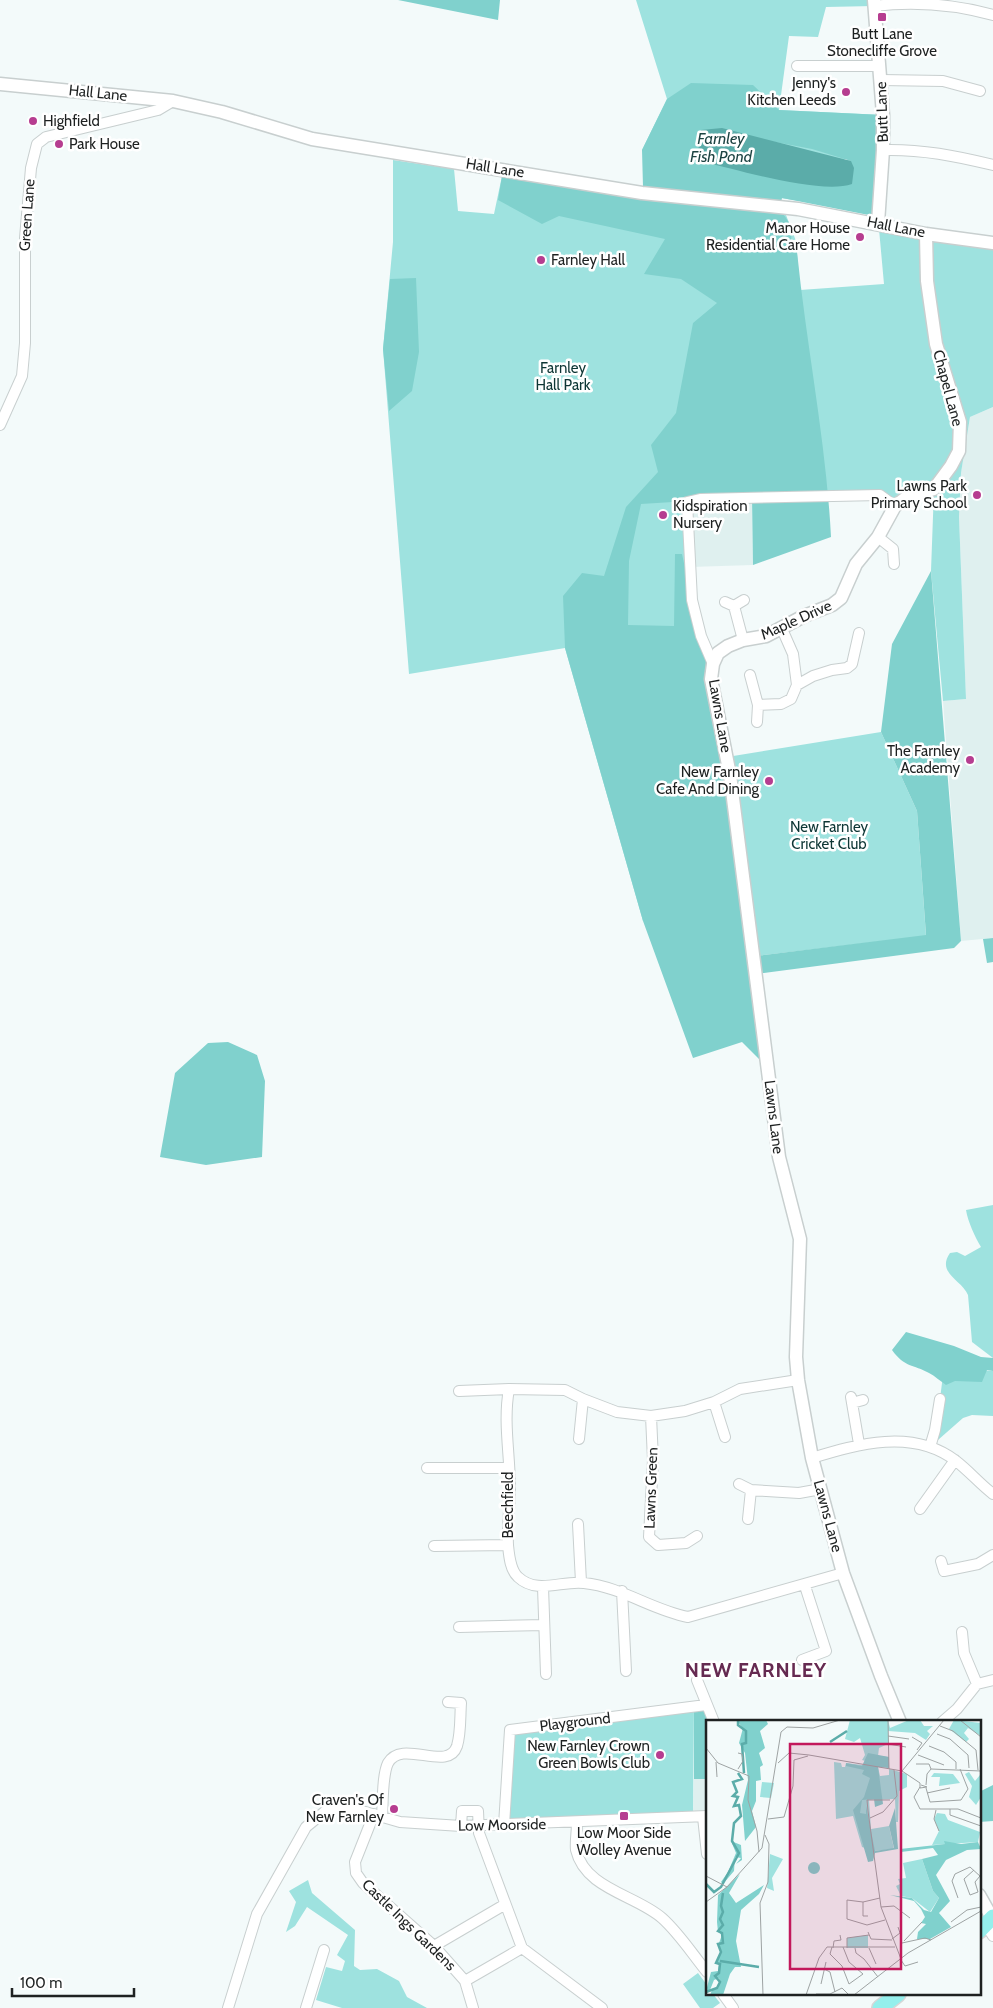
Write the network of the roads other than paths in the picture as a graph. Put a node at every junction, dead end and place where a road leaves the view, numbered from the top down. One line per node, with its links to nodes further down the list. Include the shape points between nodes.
1 (874, 3): 2 (street, via 966,7); 4 (street, Butt Lane)
2 (993, 16)
3 (797, 66): 4 (street)
4 (880, 66): 5 (street, Butt Lane)
5 (881, 80): 7 (street, via 943,81); 9 (street, Butt Lane)
6 (0, 84): 8 (street, Hall Lane)
7 (980, 91)
8 (173, 101): 11 (street, Hall Lane, via 312,139 642,192 798,209); 14 (street, Green Lane, via 158,110 46,137 37,144 31,168 25,238 22,376)
9 (884, 150): 10 (street, via 950,154); 11 (street, Butt Lane)
10 (993, 165)
11 (878, 223): 12 (street, Hall Lane)
12 (926, 234): 13 (street, Hall Lane); 15 (street, Chapel Lane, via 927,281 936,344 960,422 959,451 934,489 907,497)
13 (993, 243)
14 (0, 425)
15 (895, 506): 16 (street, Maple Drive); 22 (street, Lawns Lane, via 880,495 700,499 687,502 692,600 701,636)
16 (878, 537): 17 (street, via 893,548); 19 (street, Maple Drive, via 856,564 841,598)
17 (894, 564)
18 (744, 600): 21 (street, via 729,604)
19 (782, 629): 21 (street, Maple Drive); 24 (street, via 793,654)
20 (859, 633): 24 (street, via 852,664)
21 (743, 640): 22 (street, Maple Drive, via 718,653)
22 (713, 664): 27 (street, Lawns Lane, via 712,686 730,775 779,1157 800,1239)
23 (750, 675): 25 (street)
24 (797, 685): 25 (street, via 791,699 781,704)
25 (758, 705): 26 (street)
26 (757, 722)
27 (798, 1380): 33 (street, via 740,1389); 39 (street, Lawns Lane)
28 (509, 1389): 29 (street); 30 (street, via 565,1390); 42 (street, Beechfield, via 505,1412)
29 (459, 1391)
30 (583, 1399): 34 (street, via 617,1412); 36 (street)
31 (940, 1399): 38 (street)
32 (863, 1400): 37 (street, via 852,1400)
33 (714, 1402): 34 (street); 35 (street)
34 (651, 1416): 50 (street, Lawns Green, via 653,1460 649,1537 658,1545 686,1543)
35 (725, 1437)
36 (579, 1439)
37 (859, 1444): 38 (street, via 894,1440); 39 (street)
38 (930, 1447): 40 (street)
39 (812, 1458): 44 (street, Lawns Lane)
40 (955, 1460): 46 (street); 47 (street)
41 (427, 1468): 42 (street)
42 (509, 1468): 51 (street, Beechfield)
43 (739, 1484): 45 (street)
44 (821, 1489): 45 (street, via 799,1493); 55 (street, Lawns Lane)
45 (751, 1490): 48 (street)
46 (992, 1492)
47 (920, 1509)
48 (748, 1519)
49 (578, 1524): 56 (street)
50 (697, 1536)
51 (508, 1545): 52 (street); 58 (street, Beechfield, via 517,1577 529,1585)
52 (434, 1546)
53 (993, 1555): 54 (street, via 978,1564)
54 (943, 1570)
55 (843, 1573): 57 (street, Beechfield); 72 (street, Lawns Lane)
56 (581, 1582): 58 (street, Beechfield); 59 (street, Beechfield)
57 (805, 1586): 59 (street, Beechfield, via 688,1617 670,1614); 63 (street, via 826,1651)
58 (543, 1587): 60 (street)
59 (622, 1591): 64 (street)
60 (544, 1624): 61 (street); 65 (street)
61 (459, 1626)
62 (962, 1632): 68 (street, via 964,1653)
63 (802, 1660)
64 (626, 1671)
65 (546, 1674)
66 (697, 1680): 70 (street)
67 (993, 1680): 68 (street)
68 (977, 1684): 73 (street, via 958,1709)
69 (448, 1702): 74 (street, Castle Ings Gardens, via 461,1703 457,1747 450,1755 436,1758 405,1753 394,1756 387,1765)
70 (706, 1705): 71 (street); 77 (street, Playground, via 510,1730)
71 (713, 1720)
72 (899, 1720)
73 (944, 1720)
74 (378, 1816): 78 (street, Low Moorside, via 400,1822); 84 (street, Castle Ings Gardens, via 354,1862 356,1872 363,1883); 92 (street, Low Moorside, via 348,1807 328,1809 306,1827 257,1914)
75 (705, 1817): 76 (street, Low Moorside); 80 (street)
76 (577, 1823): 77 (street, Low Moorside); 87 (street, via 576,1850 584,1869 600,1883 662,1918)
77 (504, 1825): 79 (street, Low Moorside)
78 (461, 1826): 79 (street, Low Moorside); 79 (street, via 462,1811 478,1812)
79 (478, 1826): 82 (street)
80 (706, 1836)
81 (980, 1898): 83 (street)
82 (504, 1905): 84 (street); 85 (street)
83 (989, 1925)
84 (434, 1946): 88 (street, Castle Ings Gardens)
85 (522, 1948): 88 (street); 94 (street)
86 (324, 1950): 91 (street)
87 (706, 1971)
88 (465, 1981): 93 (street, Castle Ings Gardens)
89 (724, 1996): 95 (street)
90 (895, 1996): 96 (main road)
91 (309, 2007)
92 (228, 2008)
93 (473, 2008)
94 (602, 2008)
95 (733, 2008)
96 (880, 2008)

